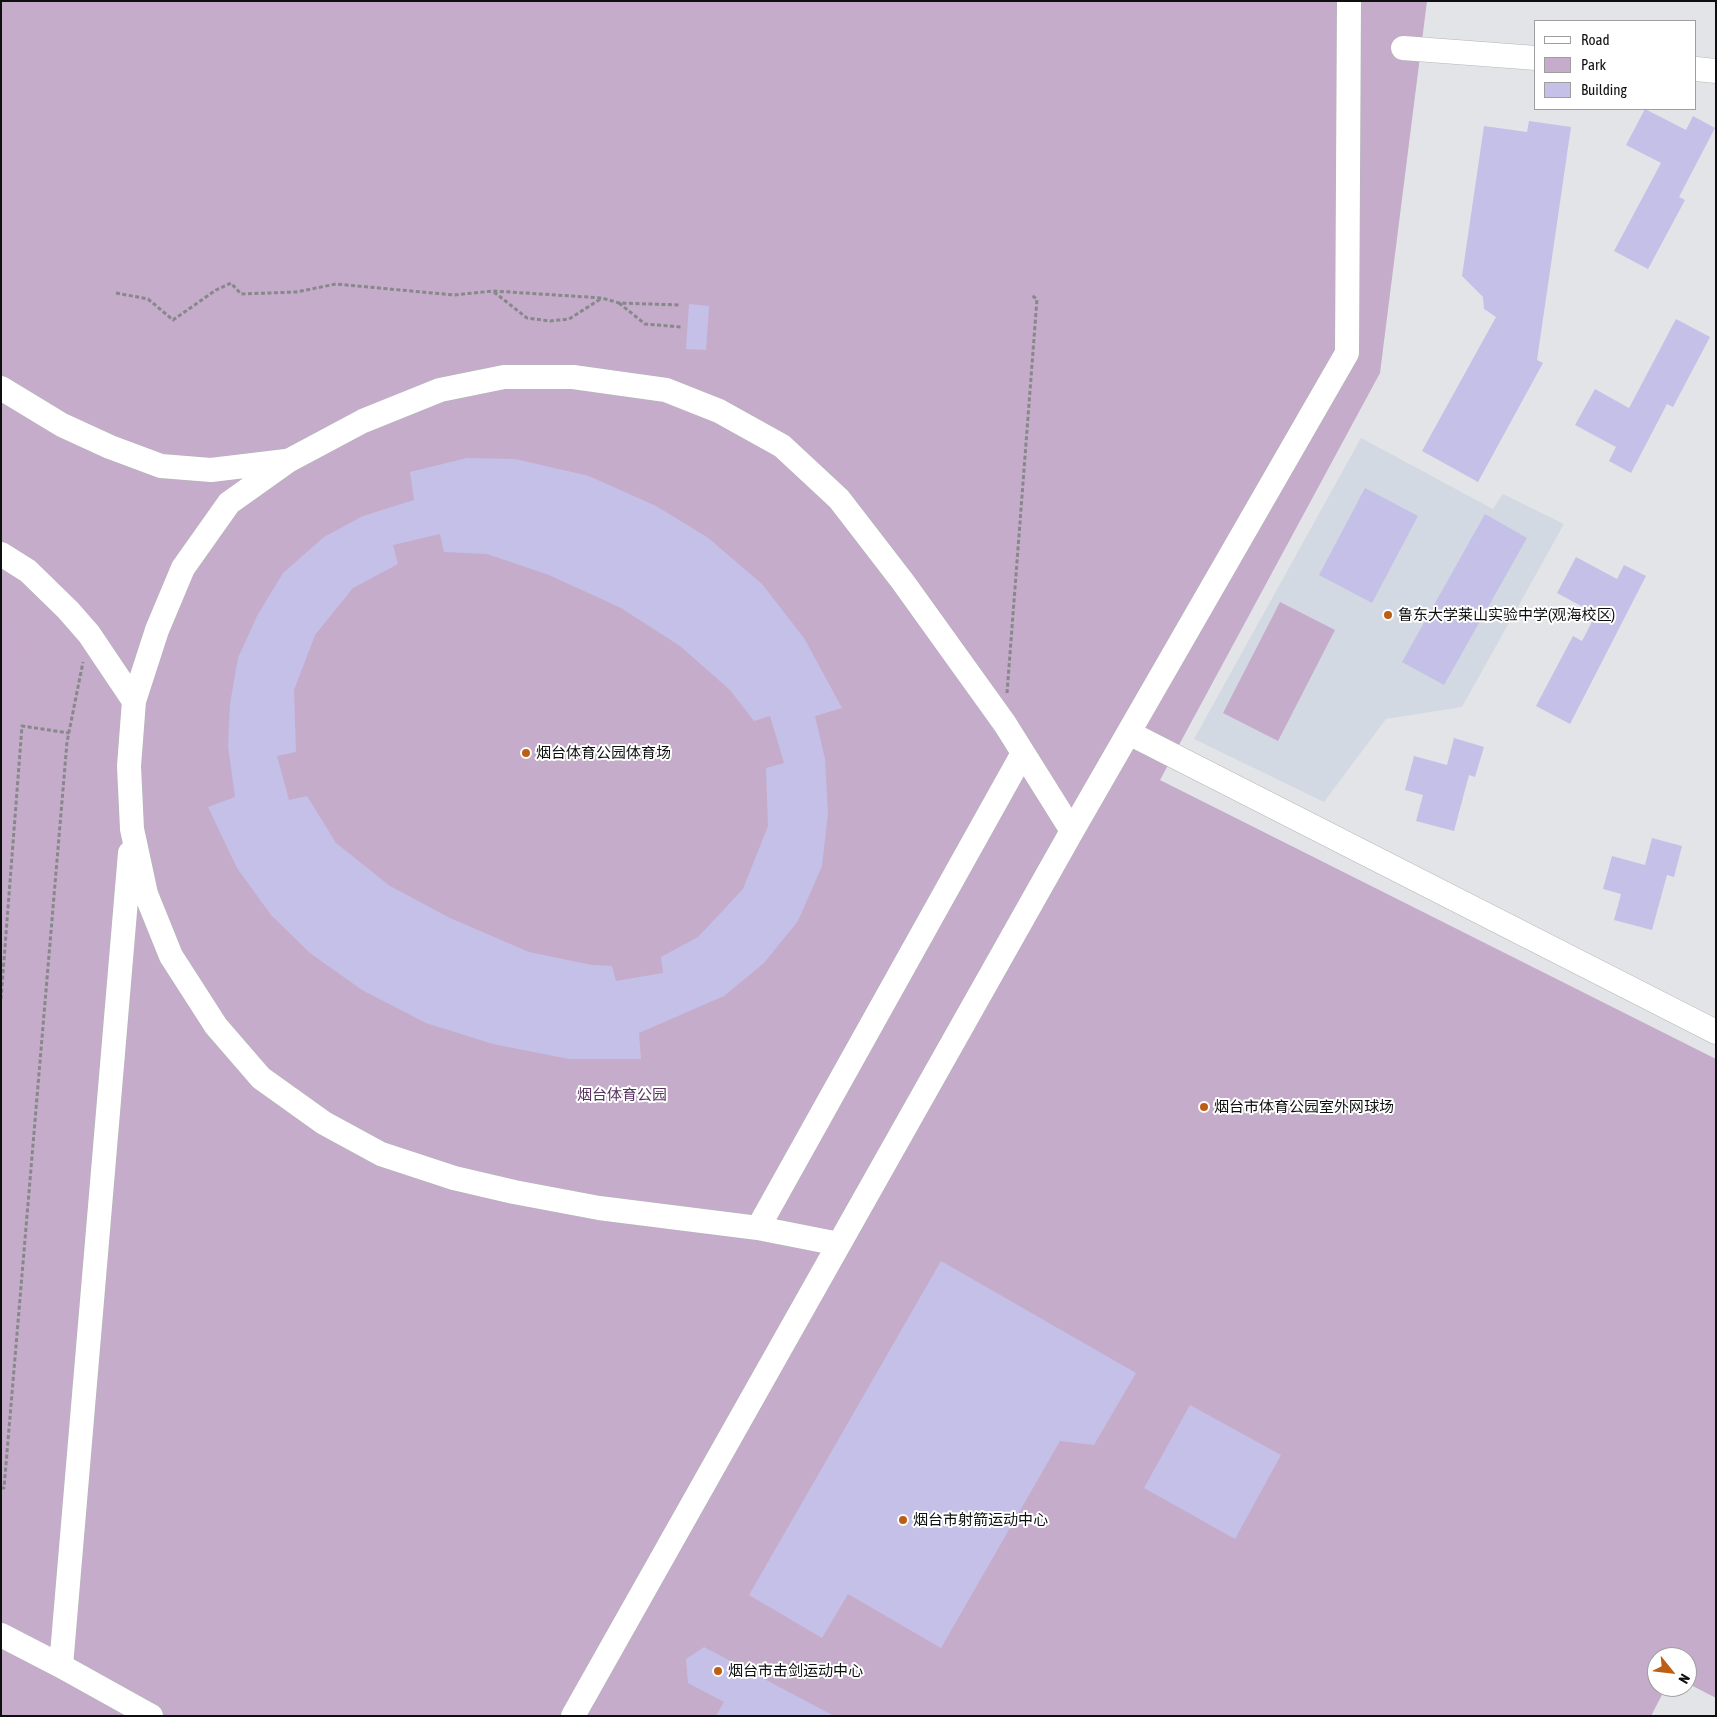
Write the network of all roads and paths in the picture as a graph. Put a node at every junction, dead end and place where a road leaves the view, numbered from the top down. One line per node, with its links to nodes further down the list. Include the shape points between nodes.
1 (1349, 1): 20 (street, via 1347,353)
2 (1403, 48): 3 (street)
3 (1534, 58)
4 (1697, 69): 5 (street)
5 (1716, 71)
6 (493, 291): 7 (path, via 454,295 336,284 296,292 241,294 232,283 216,290 173,320 148,299); 9 (path); 9 (path, via 527,318 550,321 569,319)
7 (116, 293)
8 (1031, 295): 17 (path, via 1037,299)
9 (602, 298): 10 (path)
10 (619, 303): 11 (path); 12 (path, via 645,324)
11 (680, 304)
12 (681, 327)
13 (1, 388): 14 (street, via 62,425 161,466 211,470)
14 (288, 461): 18 (street, via 230,503 184,568 157,630); 21 (street, via 363,421 440,390 504,377 573,377 666,390 719,410 782,446 839,499 903,582)
15 (1, 554): 16 (street, via 28,571)
16 (89, 634): 18 (street); 19 (path)
17 (1007, 694)
18 (134, 701): 22 (street, via 129,766)
19 (69, 733): 24 (path, via 22,726); 28 (path, via 4,1488)
20 (1129, 733): 23 (street); 25 (street)
21 (1023, 753): 23 (street); 26 (street)
22 (132, 829): 26 (street, via 146,894 171,956 216,1026 261,1078 324,1122 381,1154 454,1178 599,1208); 30 (street)
23 (1072, 832): 27 (street)
24 (1, 999)
25 (1716, 1032)
26 (758, 1228): 27 (street)
27 (839, 1244): 32 (street)
28 (1, 1488)
29 (1, 1635): 30 (street)
30 (61, 1666): 31 (street)
31 (151, 1716)
32 (573, 1716)

